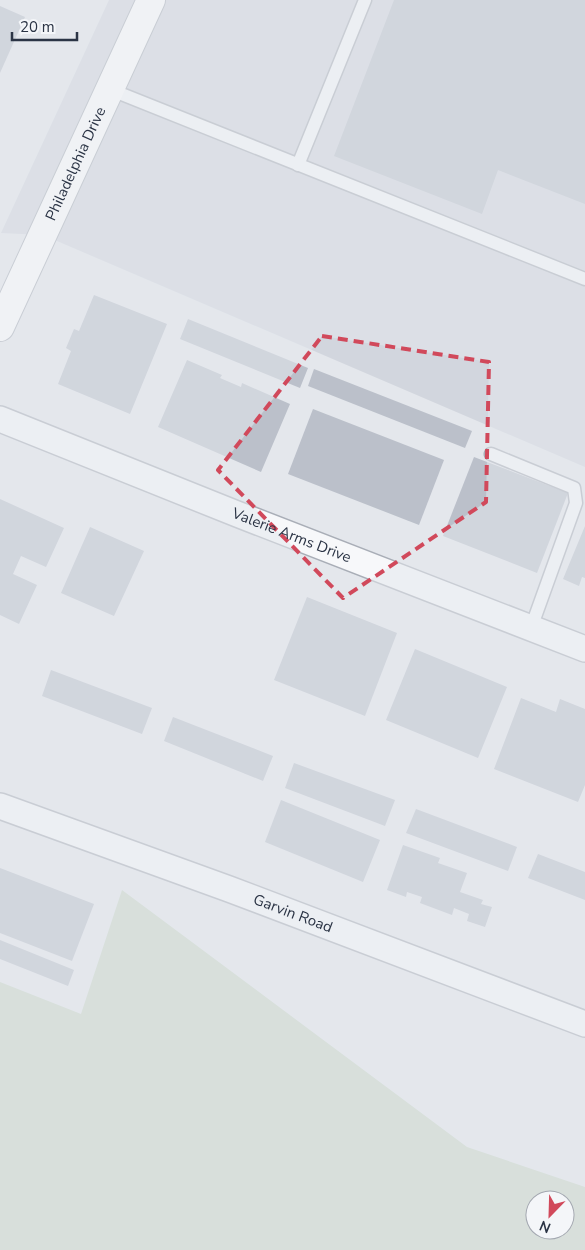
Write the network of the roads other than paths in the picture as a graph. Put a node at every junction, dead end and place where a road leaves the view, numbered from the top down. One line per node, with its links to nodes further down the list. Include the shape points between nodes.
1 (151, 0): 3 (main road, Philadelphia Drive)
2 (365, 0): 4 (lane)
3 (110, 89): 4 (lane); 6 (main road, Philadelphia Drive)
4 (298, 164): 5 (lane)
5 (585, 279)
6 (3, 314)
7 (0, 419): 9 (street, Valerie Arms Drive)
8 (491, 454): 9 (lane, via 574,488 576,503)
9 (531, 628): 10 (street, Valerie Arms Drive)
10 (585, 649)
11 (0, 806): 12 (street, Garvin Road)
12 (585, 1024)

